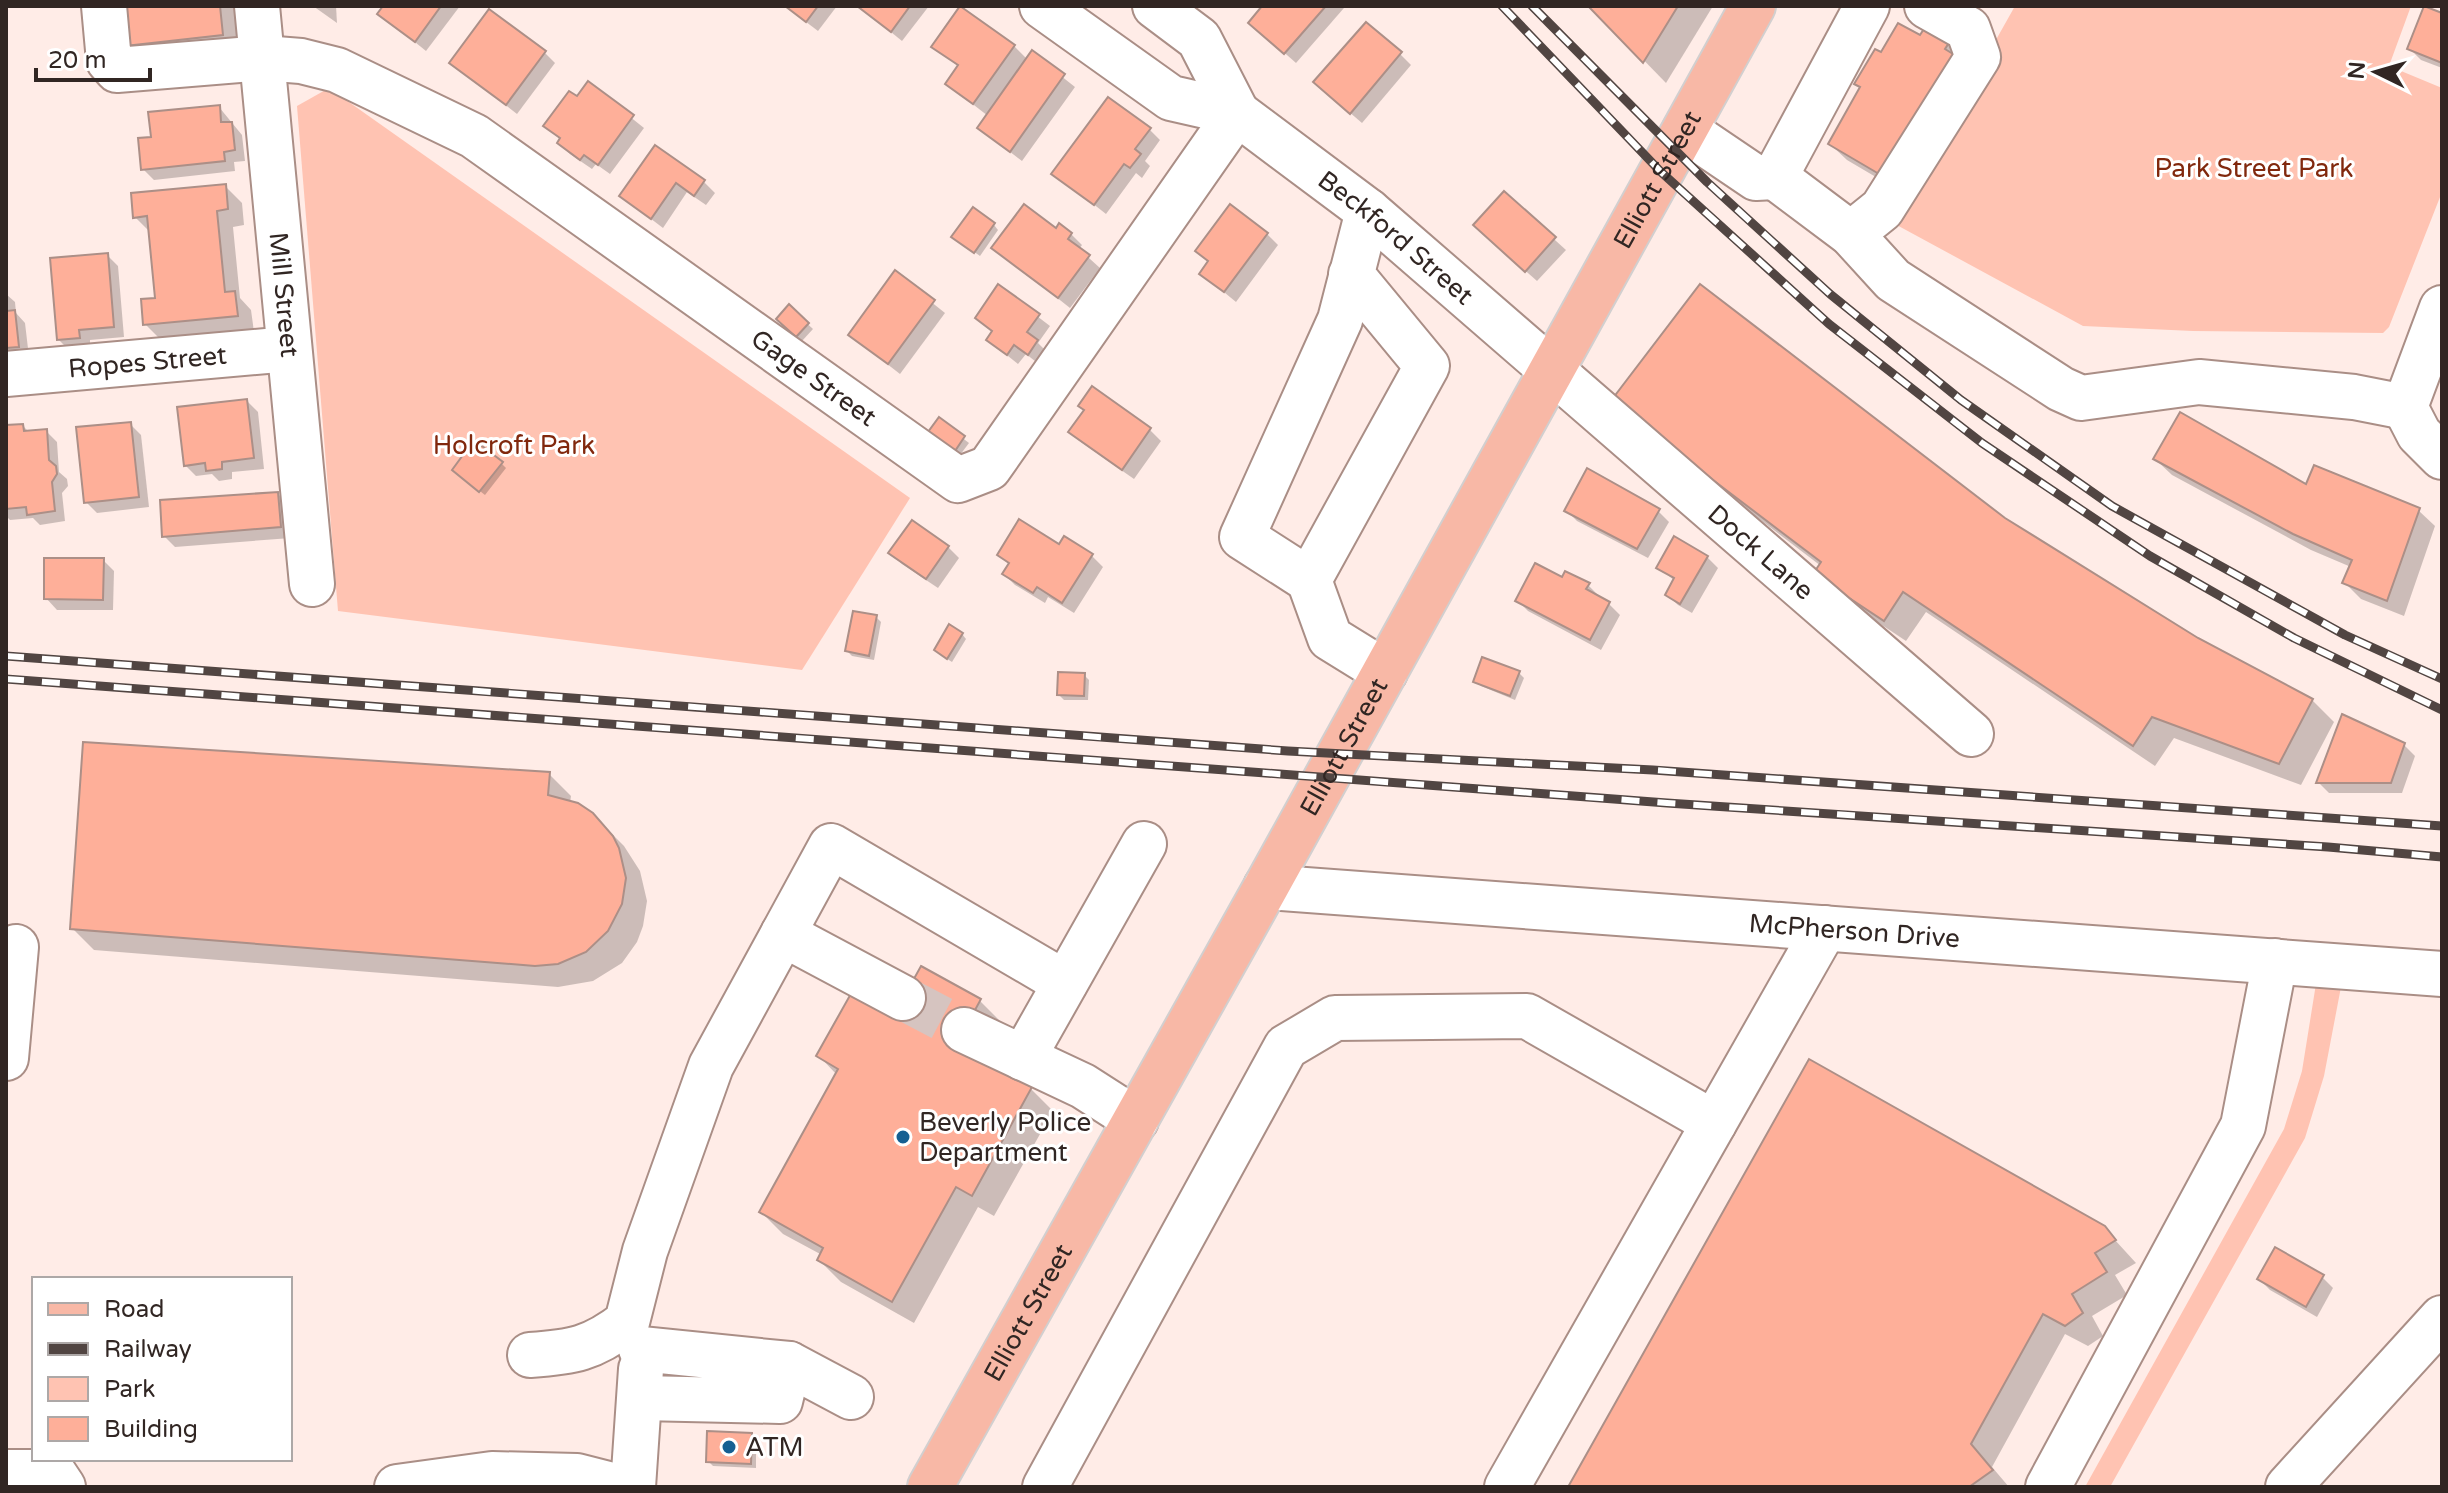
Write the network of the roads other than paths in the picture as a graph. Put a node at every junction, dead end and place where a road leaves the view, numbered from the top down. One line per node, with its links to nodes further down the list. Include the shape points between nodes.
1 (104, 6): 8 (street, via 109,61 117,70)
2 (257, 6): 8 (street, Mill Street)
3 (1042, 6): 9 (street, Beckford Street, via 1171,98)
4 (1155, 6): 9 (street, Beckford Street, via 1199,39)
5 (1753, 6): 10 (main road, Elliott Street)
6 (1867, 6): 11 (street)
7 (1927, 6): 13 (street, via 1968,29 1978,57 1882,209)
8 (263, 58): 9 (street, Gage Street, via 337,70 474,136 958,480 989,468); 16 (street, Mill Street)
9 (1237, 113): 12 (street, Beckford Street)
10 (1685, 130): 11 (street, via 1756,178); 17 (main road, Elliott Street)
11 (1775, 177): 13 (street)
12 (1368, 211): 14 (street); 17 (street, Beckford Street)
13 (1851, 234): 19 (street, via 1893,280 2081,398 2199,382)
14 (1351, 274): 21 (street, via 1427,366); 21 (street, via 1340,320 1242,537)
15 (2442, 308): 19 (street)
16 (289, 349): 18 (street, Ropes Street); 22 (street, Mill Street)
17 (1552, 368): 23 (main road, Elliott Street); 24 (street, Dock Lane)
18 (6, 374)
19 (2405, 407): 20 (street, via 2419,434)
20 (2442, 457)
21 (1309, 580): 23 (street, via 1330,638)
22 (312, 584)
23 (1385, 672): 26 (main road, Elliott Street)
24 (1971, 734)
25 (1144, 844): 32 (street)
26 (1266, 887): 27 (street, McPherson Drive); 37 (main road, Elliott Street)
27 (1825, 928): 30 (street, McPherson Drive); 38 (street)
28 (783, 934): 32 (street, via 831,846); 33 (street); 40 (street, via 711,1066 645,1251)
29 (16, 947): 35 (street)
30 (2275, 961): 31 (street, McPherson Drive); 53 (street, via 2243,1126)
31 (2442, 974)
32 (1065, 983): 36 (street)
33 (903, 998)
34 (964, 1030): 36 (street)
35 (6, 1058)
36 (1023, 1058): 37 (street, via 1083,1086)
37 (1136, 1120): 50 (main road, Elliott Street)
38 (1714, 1123): 51 (street, via 1527,1016 1335,1018 1286,1047); 52 (street)
39 (2442, 1318): 54 (street)
40 (634, 1335): 41 (street, via 602,1339 573,1352); 42 (street); 44 (street)
41 (530, 1355)
42 (789, 1364): 43 (street); 44 (street, via 780,1401)
43 (851, 1397)
44 (641, 1398): 49 (street)
45 (6, 1472): 46 (street, via 53,1472)
46 (63, 1487)
47 (397, 1487): 48 (street, via 492,1474 577,1476)
48 (620, 1487)
49 (633, 1487)
50 (930, 1487)
51 (1045, 1487)
52 (1507, 1487)
53 (2048, 1487)
54 (2288, 1487)

